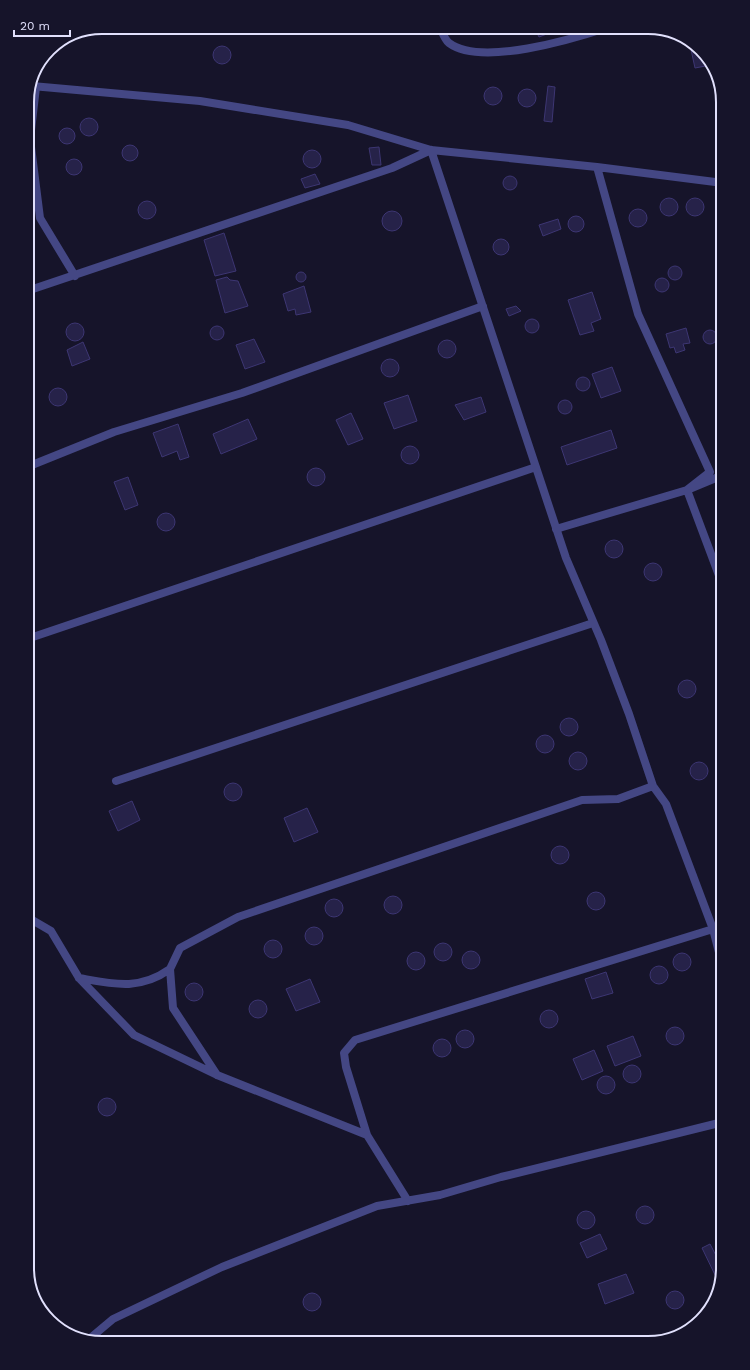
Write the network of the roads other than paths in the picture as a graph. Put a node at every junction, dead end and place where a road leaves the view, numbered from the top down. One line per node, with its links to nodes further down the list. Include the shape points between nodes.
1 (444, 34): 2 (street, via 448,42 468,51 499,52 559,43)
2 (587, 34)
3 (36, 87): 4 (street, via 208,102 348,125)
4 (431, 150): 5 (street); 8 (street, via 392,168); 10 (street)
5 (597, 168): 7 (street); 14 (street, via 638,314 710,472)
6 (34, 171): 8 (street, via 40,218)
7 (716, 182)
8 (75, 276): 9 (street)
9 (34, 290)
10 (483, 306): 11 (street, via 242,393 114,432); 12 (street)
11 (34, 464)
12 (536, 467): 15 (street); 18 (street)
13 (716, 478): 14 (street)
14 (687, 490): 15 (street); 16 (street)
15 (556, 529): 17 (street)
16 (716, 567)
17 (593, 623): 19 (street); 20 (street, via 629,714)
18 (34, 637)
19 (116, 781)
20 (653, 786): 22 (street, via 666,804); 24 (street, via 618,799 582,800 238,917 180,948)
21 (34, 921): 25 (street, via 50,930)
22 (713, 929): 23 (street); 28 (street, via 355,1040 344,1053)
23 (716, 941)
24 (170, 969): 25 (street, via 141,984 112,984); 26 (street, via 173,1008)
25 (79, 978): 26 (street, via 134,1035)
26 (217, 1075): 28 (street)
27 (716, 1124): 29 (street, via 501,1177 440,1195)
28 (367, 1135): 29 (street)
29 (408, 1200): 30 (street, via 377,1206 222,1267 113,1319)
30 (93, 1335)

